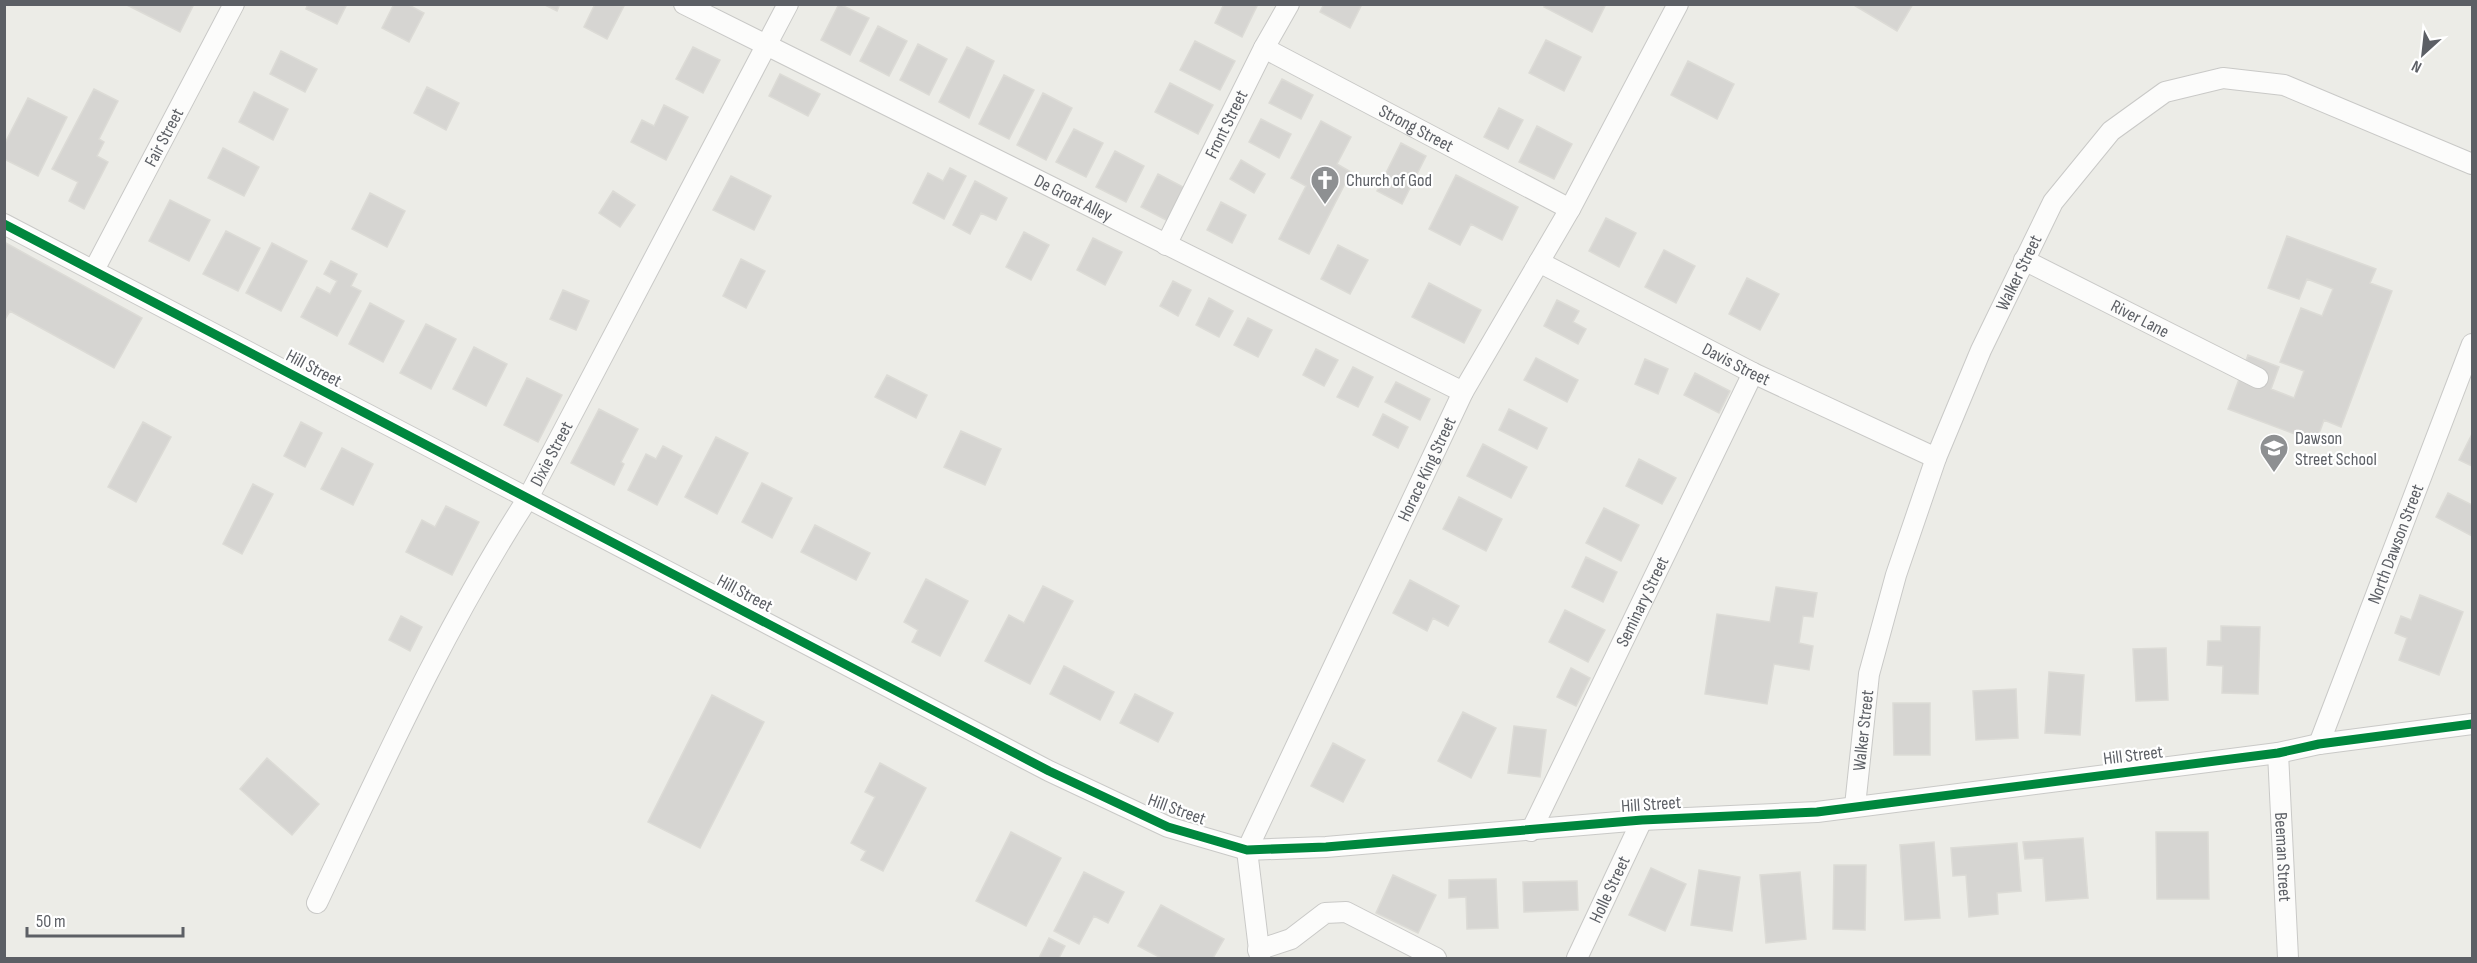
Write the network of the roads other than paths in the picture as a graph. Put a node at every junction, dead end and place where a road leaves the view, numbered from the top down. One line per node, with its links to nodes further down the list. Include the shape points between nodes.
1 (234, 4): 14 (street, Fair Street)
2 (684, 4): 6 (street, De Groat Alley)
3 (788, 4): 6 (street, Dixie Street)
4 (1289, 4): 7 (street, Front Street)
5 (1678, 4): 9 (street, Horace King Street)
6 (767, 44): 11 (street, De Groat Alley); 20 (street, Dixie Street)
7 (1264, 48): 9 (street, Strong Street); 11 (street, Front Street)
8 (2472, 164): 12 (street, Walker Street, via 2284,85 2223,78 2165,92 2110,131 2053,202)
9 (1570, 209): 13 (street, Horace King Street)
10 (4, 224): 14 (street, Hill Street)
11 (1166, 245): 18 (street, De Groat Alley)
12 (2024, 261): 17 (street, River Lane); 19 (street, Walker Street)
13 (1539, 262): 16 (street, Davis Street); 18 (street, Horace King Street)
14 (94, 270): 20 (street, Hill Street)
15 (2472, 344): 22 (street, North Dawson Street)
16 (1753, 373): 19 (street, Davis Street); 26 (street, Seminary Street)
17 (2258, 378)
18 (1462, 392): 27 (street, Horace King Street)
19 (1936, 458): 24 (street, Walker Street, via 1896,575 1869,674)
20 (528, 498): 27 (street, Hill Street, via 1049,771 1168,827); 28 (street, Dixie Street, via 494,551 414,700)
21 (2472, 724): 22 (street, Hill Street)
22 (2319, 744): 23 (street, Hill Street)
23 (2278, 753): 24 (street, Hill Street); 32 (street, Beeman Street)
24 (1855, 806): 25 (street, Hill Street, via 1817,812)
25 (1642, 820): 26 (street, Hill Street); 31 (street, Holle Street)
26 (1531, 831): 27 (street, Hill Street)
27 (1247, 850): 29 (street)
28 (317, 903)
29 (1259, 954): 30 (street, via 1291,939 1325,913 1346,912)
30 (1436, 958)
31 (1577, 958)
32 (2288, 958)

